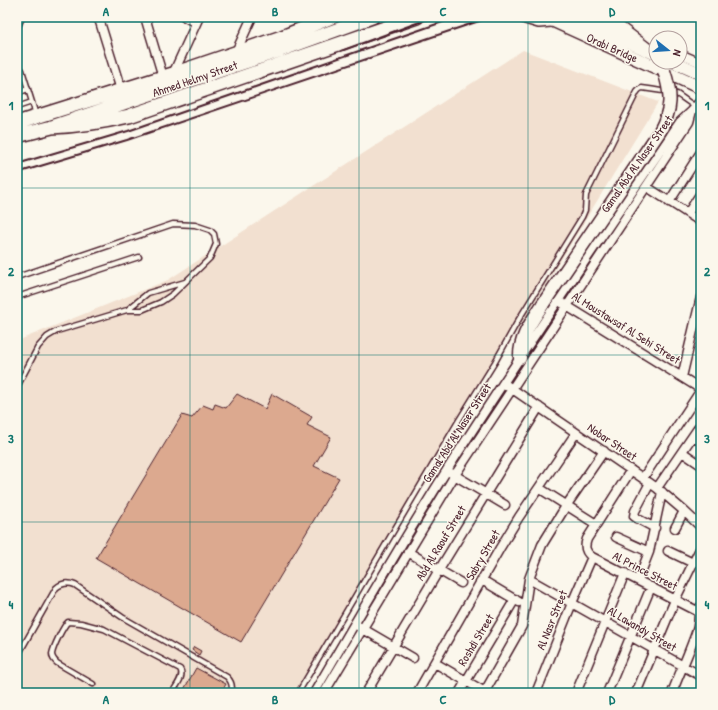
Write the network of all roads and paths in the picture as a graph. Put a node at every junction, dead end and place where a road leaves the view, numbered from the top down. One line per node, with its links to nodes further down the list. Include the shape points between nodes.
1 (20, 17): 14 (street)
2 (97, 17): 27 (street)
3 (145, 17): 24 (street)
4 (185, 17): 13 (street)
5 (252, 17): 17 (street)
6 (372, 17): 34 (main road, Ahmed Helmy Street)
7 (417, 17): 34 (main road, via 129,116 78,126)
8 (526, 17): 12 (main road, via 540,21)
9 (573, 17): 16 (main road, Orabi Bridge)
10 (604, 17): 15 (main road)
11 (328, 18): 17 (main road, Ahmed Helmy Street)
12 (548, 18): 22 (main road, Orabi Bridge)
13 (198, 20): 24 (street)
14 (17, 24)
15 (648, 50)
16 (648, 51)
17 (236, 52): 24 (main road, Ahmed Helmy Street)
18 (688, 57): 19 (street)
19 (701, 63)
20 (17, 66): 26 (lane, via 22,70)
21 (688, 68): 23 (main road)
22 (664, 71): 25 (main road, Orabi Bridge); 50 (main road, bridge, via 669,84 670,108 660,132 523,336)
23 (701, 74)
24 (168, 75): 27 (main road, Ahmed Helmy Street)
25 (701, 88)
26 (28, 89): 28 (lane); 29 (lane)
27 (121, 90): 32 (main road, Ahmed Helmy Street)
28 (17, 93)
29 (32, 102): 31 (lane); 32 (lane)
30 (698, 105): 37 (street, Gamal Abd Al Naser Street); 47 (street, Gamal Abd Al Naser Street, via 680,122); 113 (lane, via 671,92 645,88 637,92 586,195 584,214)
31 (17, 107)
32 (36, 117): 33 (main road, Ahmed Helmy Street)
33 (17, 123)
34 (52, 127): 35 (main road, Ahmed Helmy Street)
35 (17, 136)
36 (701, 152): 39 (street)
37 (647, 187): 39 (street); 48 (street, Gamal Abd Al Naser Street)
38 (701, 193): 40 (street)
39 (669, 202): 40 (street)
40 (688, 213): 41 (street)
41 (701, 222)
42 (139, 257): 45 (lane)
43 (17, 277): 44 (lane, via 166,226 188,223 210,230 214,234 216,244 210,258)
44 (185, 282): 49 (lane, via 148,293); 49 (lane, via 173,294 157,304 142,310)
45 (17, 297)
46 (701, 297): 51 (street)
47 (558, 300): 48 (street, Al Moustawsaf Al Sehi Street); 50 (street, Gamal Abd Al Naser Street)
48 (567, 306): 51 (street, Al Moustawsaf Al Sehi Street); 54 (street, Gamal Abd Al Naser Street)
49 (127, 310): 53 (lane, via 57,331 47,337 38,347)
50 (520, 358): 52 (street, Gamal Abd Al Naser Street)
51 (682, 377): 55 (street, Al Moustawsaf Al Sehi Street)
52 (504, 383): 54 (street, Nobar Street); 64 (street, Gamal Abd Al Naser Street)
53 (17, 387)
54 (512, 389): 56 (street, Nobar Street); 66 (street, Gamal Abd Al Naser Street)
55 (701, 389): 67 (street)
56 (539, 407): 58 (street, Nobar Street); 70 (street, Abd Al Raouf Street)
57 (701, 424): 59 (street)
58 (576, 433): 61 (street, Nobar Street); 68 (street, Sabry Street)
59 (693, 436): 60 (street); 62 (street)
60 (701, 441)
61 (604, 451): 65 (street, Nobar Street); 72 (street)
62 (682, 452): 63 (street); 69 (street)
63 (701, 465)
64 (447, 470): 66 (street); 98 (street, Gamal Abd Al Naser Street)
65 (631, 470): 67 (street, Nobar Street); 74 (street)
66 (455, 475): 70 (street); 81 (street, Gamal Abd Al Naser Street)
67 (646, 481): 69 (street, Nobar Street); 76 (street, via 634,516)
68 (539, 488): 72 (street); 88 (street, Sabry Street)
69 (660, 490): 73 (street, Nobar Street); 76 (street)
70 (486, 494): 71 (street); 85 (street, Abd Al Raouf Street)
71 (506, 505)
72 (566, 506): 74 (street); 87 (street, via 542,545)
73 (684, 511): 75 (street, Nobar Street); 77 (street)
74 (596, 524): 83 (street, via 585,544)
75 (700, 525)
76 (655, 528): 82 (street)
77 (675, 528)
78 (616, 537): 82 (street)
79 (701, 547): 84 (street)
80 (668, 550): 84 (street)
81 (408, 552): 85 (street); 99 (street, Gamal Abd Al Naser Street)
82 (649, 552): 89 (street)
83 (592, 557): 86 (street, Al Prince Street); 94 (street, Al Nasr Street)
84 (693, 563): 93 (street)
85 (439, 570): 90 (street); 101 (street, Abd Al Raouf Street)
86 (625, 573): 89 (street, Al Prince Street); 97 (street)
87 (529, 579): 94 (street, Al Lawandy Street); 95 (street)
88 (482, 580): 92 (street); 105 (street, Sabry Street)
89 (638, 580): 91 (street, Al Prince Street)
90 (461, 583)
91 (651, 587): 93 (street, Al Prince Street); 100 (street)
92 (515, 599): 95 (street); 108 (street, Roshdi Street)
93 (675, 600): 96 (street, Al Prince Street); 102 (street)
94 (572, 602): 97 (street, Al Lawandy Street); 110 (street, Al Nasr Street)
95 (525, 605): 119 (street, via 522,626)
96 (700, 610): 106 (street, via 697,630)
97 (605, 621): 100 (street, Al Lawandy Street); 120 (street)
98 (355, 624): 99 (street); 114 (street, Gamal Abd Al Naser Street)
99 (362, 629): 101 (street); 115 (street, Gamal Abd Al Naser Street)
100 (630, 636): 102 (street, Al Lawandy Street); 121 (street)
101 (394, 647): 104 (street); 116 (street, Abd Al Raouf Street)
102 (654, 649): 106 (street, Al Lawandy Street); 122 (street)
103 (17, 657): 112 (lane, via 56,588 68,583 227,677 232,683)
104 (413, 658)
105 (435, 663): 108 (street); 117 (street, Sabry Street)
106 (682, 666): 107 (street, Al Lawandy Street); 123 (street)
107 (701, 676)
108 (466, 681): 118 (street, Roshdi Street); 119 (street)
109 (93, 684): 111 (lane, via 53,659 52,653 68,622 104,629 180,669 182,676)
110 (537, 692)
111 (172, 693)
112 (231, 693)
113 (298, 693)
114 (314, 693)
115 (324, 693)
116 (366, 693)
117 (418, 693)
118 (459, 693)
119 (485, 693)
120 (576, 693)
121 (607, 693)
122 (636, 693)
123 (672, 693)

